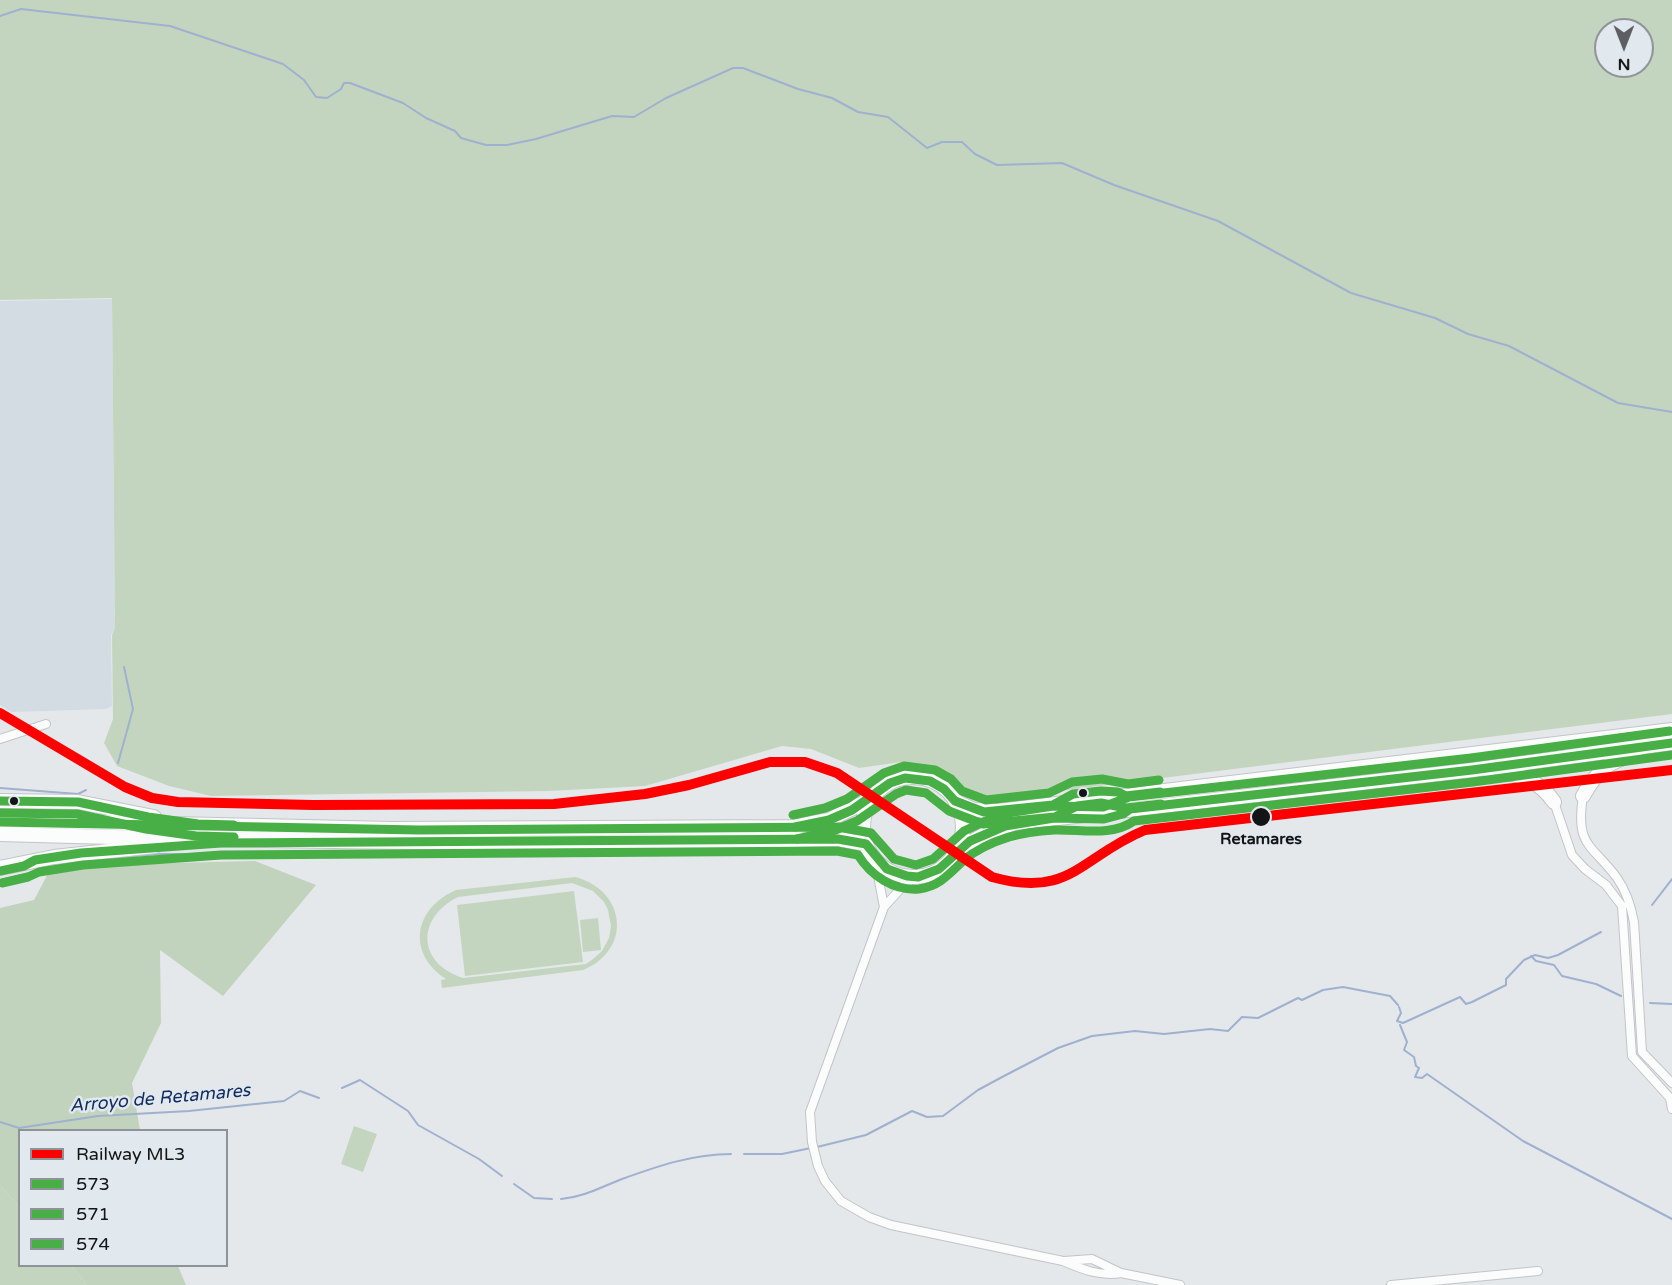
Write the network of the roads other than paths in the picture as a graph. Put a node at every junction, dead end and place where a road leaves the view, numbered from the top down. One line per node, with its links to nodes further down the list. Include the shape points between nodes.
1 (45, 724): 3 (street)
2 (1672, 730): 10 (highway, via 998,811 974,810)
3 (0, 739)
4 (1672, 743): 6 (highway)
5 (1672, 750): 7 (highway, via 1610,763)
6 (1472, 771): 11 (highway, via 1514,774 1530,780); 17 (highway, via 1015,823)
7 (1583, 796): 22 (street, via 1581,821 1587,845 1616,876 1630,903)
8 (871, 799): 10 (highway, via 890,783 914,778 937,784); 13 (highway, via 829,820 792,827 391,829); 16 (highway, via 863,821)
9 (0, 801): 13 (highway, via 78,802)
10 (955, 801): 17 (highway, via 962,825)
11 (1554, 802): 23 (street, via 1572,855 1606,885 1622,906)
12 (0, 820): 13 (highway)
13 (198, 824)
14 (0, 834): 15 (highway)
15 (259, 842): 16 (highway, via 838,839); 19 (highway, via 119,849)
16 (866, 844): 18 (highway)
17 (957, 850): 20 (highway, via 940,869)
18 (875, 860): 20 (highway, via 893,873); 21 (street)
19 (0, 868)
20 (916, 877): 21 (street)
21 (885, 907): 28 (street, via 810,1112 814,1152 825,1181 841,1201 891,1225 1063,1261 1092,1259 1121,1273)
22 (1642, 1052): 23 (street); 24 (street)
23 (1632, 1056): 25 (street)
24 (1672, 1083)
25 (1671, 1096): 26 (street)
26 (1672, 1109)
27 (1538, 1271): 29 (street)
28 (1180, 1285)
29 (1391, 1285)

